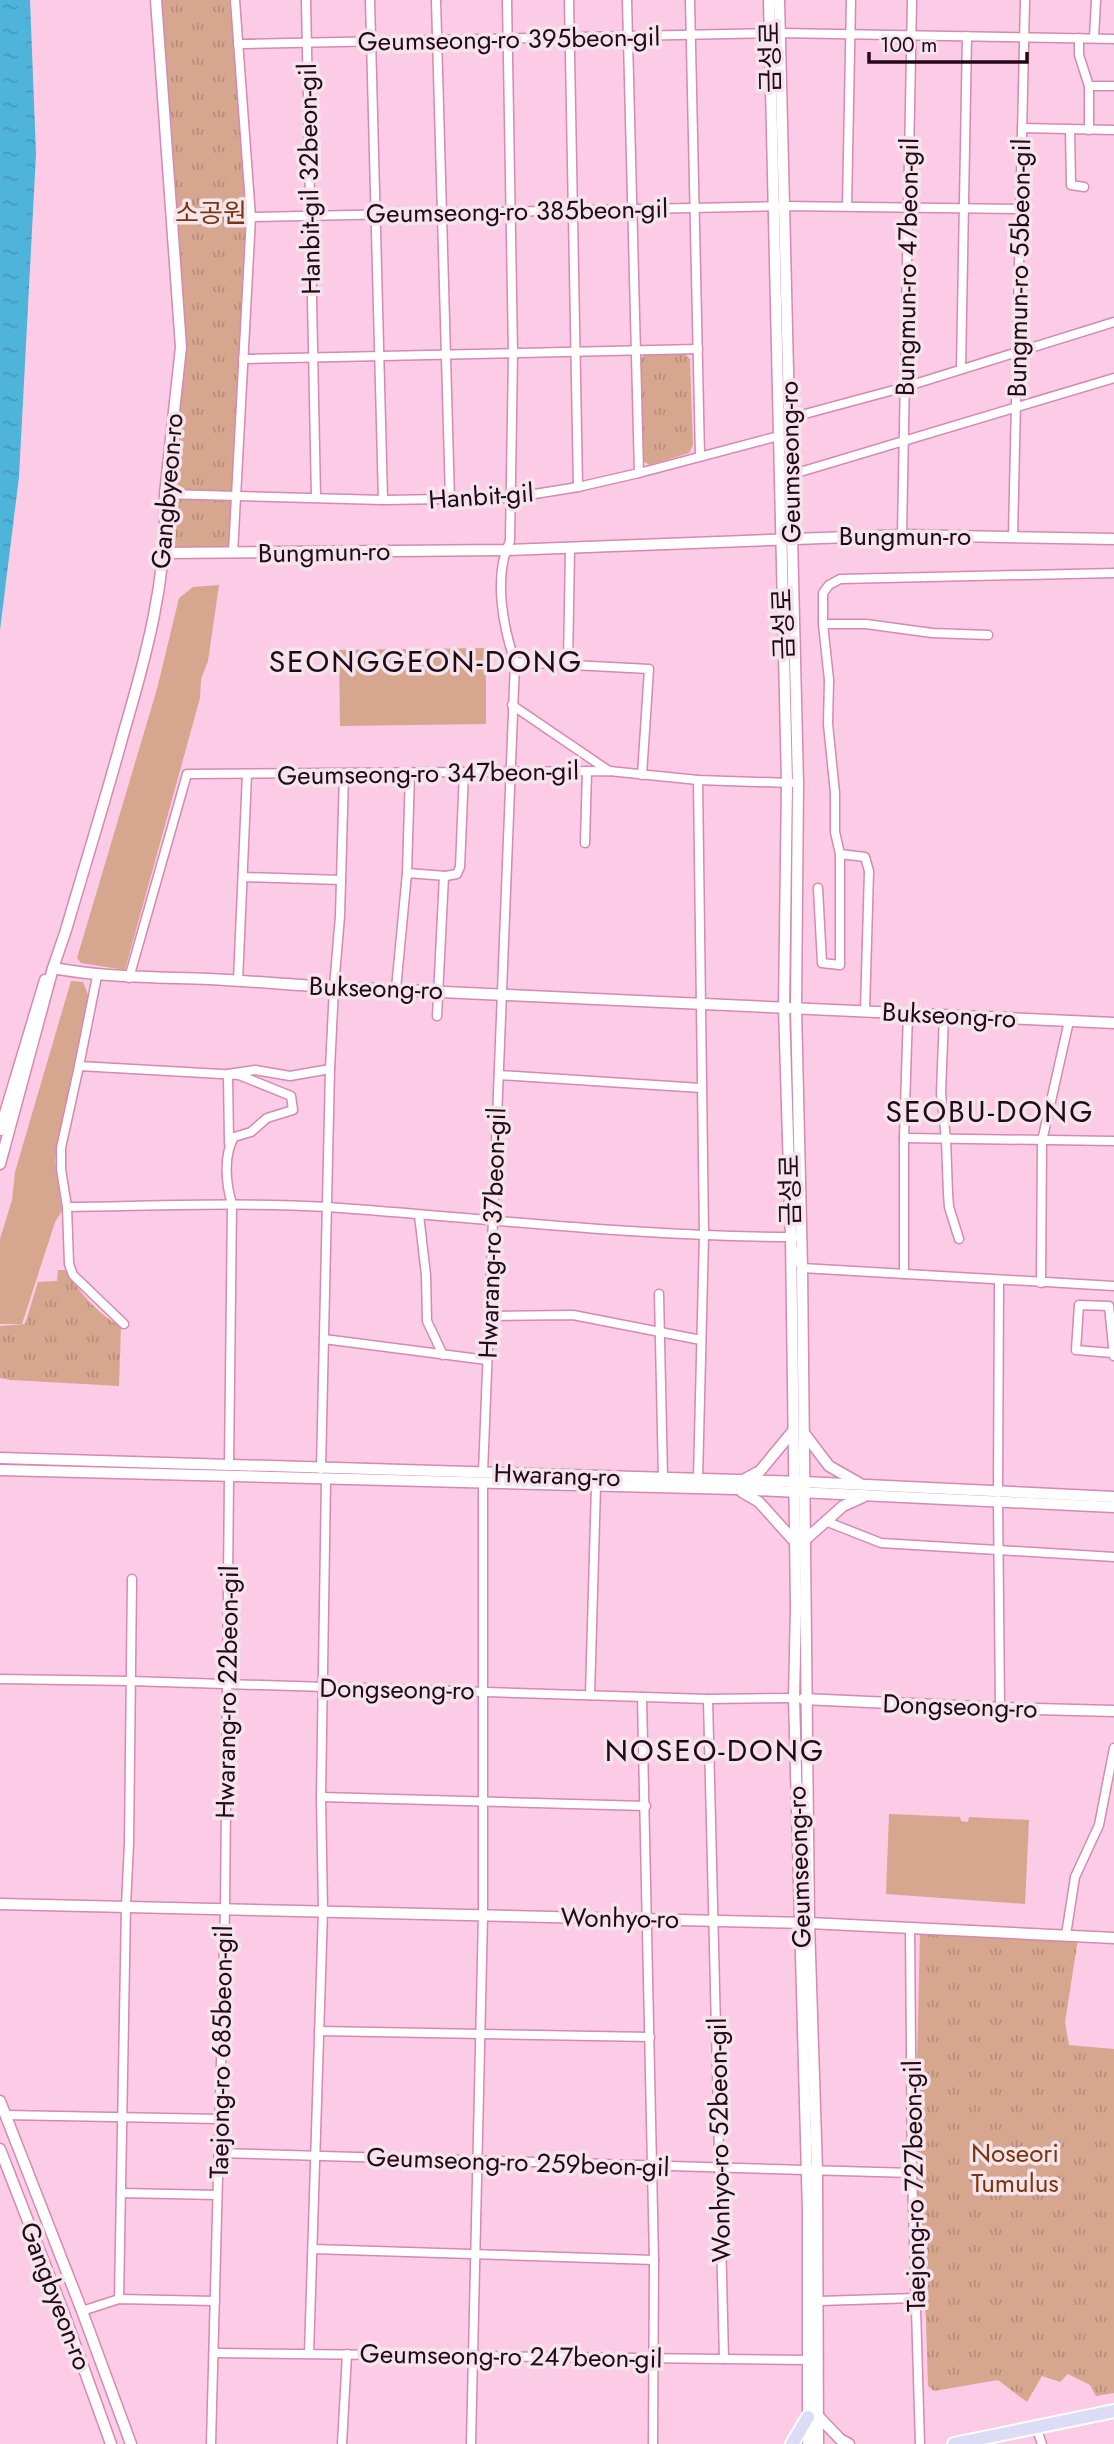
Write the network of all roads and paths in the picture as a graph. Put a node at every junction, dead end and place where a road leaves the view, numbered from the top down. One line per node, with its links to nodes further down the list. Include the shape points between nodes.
1 (156, 0): 74 (street, Gangbyeon-ro, via 181,347)
2 (235, 0): 31 (street)
3 (306, 0): 30 (street, Hanbit-gil 32beon-gil)
4 (370, 0): 29 (street)
5 (436, 0): 28 (street)
6 (507, 0): 26 (street, Hwarang-ro 37beon-gil)
7 (569, 0): 23 (street)
8 (627, 0): 19 (street)
9 (690, 0): 17 (street)
10 (769, 0): 16 (street, 금성로)
11 (779, 0): 16 (street, Geumseong-ro)
12 (851, 0): 18 (street)
13 (912, 0): 20 (street, Bungmun-ro 47beon-gil)
14 (1025, 0): 22 (street, Bungmun-ro 55beon-gil)
15 (1096, 0): 25 (street)
16 (775, 34): 17 (street, Geumseong-ro 395beon-gil); 18 (street, Geumseong-ro 395beon-gil); 39 (street, Geumseong-ro)
17 (690, 35): 19 (street, Geumseong-ro 395beon-gil); 42 (street)
18 (851, 35): 20 (street, Geumseong-ro 395beon-gil); 40 (street)
19 (628, 36): 23 (street, Geumseong-ro 395beon-gil); 44 (street)
20 (910, 36): 21 (street, Geumseong-ro 395beon-gil); 41 (street, Bungmun-ro 47beon-gil)
21 (967, 36): 22 (street, Geumseong-ro 395beon-gil); 43 (street)
22 (1024, 37): 24 (street, Geumseong-ro 395beon-gil); 34 (street, Bungmun-ro 55beon-gil)
23 (569, 38): 26 (street, Geumseong-ro 395beon-gil); 46 (street)
24 (1079, 38): 25 (street, Geumseong-ro 395beon-gil); 32 (street)
25 (1094, 38): 27 (street, Geumseong-ro 395beon-gil)
26 (507, 39): 28 (street, Geumseong-ro 395beon-gil); 47 (street, Hwarang-ro 37beon-gil)
27 (1114, 39)
28 (437, 40): 29 (street, Geumseong-ro 395beon-gil); 48 (street)
29 (371, 42): 30 (street, Geumseong-ro 395beon-gil); 49 (street)
30 (307, 43): 31 (street, Geumseong-ro 395beon-gil); 50 (street, Hanbit-gil 32beon-gil)
31 (238, 44): 51 (street)
32 (1089, 86): 33 (street); 36 (street)
33 (1114, 86)
34 (1022, 128): 35 (street); 45 (street, Bungmun-ro 55beon-gil)
35 (1070, 129): 36 (street); 38 (street, via 1070,184)
36 (1089, 130): 37 (street)
37 (1114, 130)
38 (1084, 187)
39 (778, 206): 40 (street, Geumseong-ro 385beon-gil); 42 (street, Geumseong-ro 385beon-gil); 66 (street, Geumseong-ro); 68 (street)
40 (847, 206): 41 (street, Geumseong-ro 385beon-gil)
41 (909, 207): 43 (street, Geumseong-ro 385beon-gil); 64 (street, Bungmun-ro 47beon-gil)
42 (695, 208): 44 (street, Geumseong-ro 385beon-gil); 53 (street)
43 (963, 208): 45 (street, Geumseong-ro 385beon-gil); 62 (street)
44 (632, 209): 46 (street, Geumseong-ro 385beon-gil); 54 (street)
45 (1020, 209): 57 (street, Bungmun-ro 55beon-gil)
46 (573, 210): 47 (street, Geumseong-ro 385beon-gil); 55 (street)
47 (511, 212): 48 (street, Geumseong-ro 385beon-gil); 56 (street, Hwarang-ro 37beon-gil)
48 (442, 213): 49 (street, Geumseong-ro 385beon-gil); 58 (street)
49 (376, 215): 50 (street, Geumseong-ro 385beon-gil); 59 (street)
50 (310, 216): 51 (street, Geumseong-ro 385beon-gil); 60 (street, Hanbit-gil 32beon-gil)
51 (251, 217): 61 (street)
52 (1114, 322): 57 (street)
53 (698, 349): 54 (street); 70 (street)
54 (636, 350): 55 (street); 71 (street)
55 (576, 352): 56 (street); 73 (street)
56 (513, 353): 58 (street); 77 (street, Hwarang-ro 37beon-gil)
57 (1017, 353): 62 (street); 65 (street, Bungmun-ro 55beon-gil)
58 (446, 354): 59 (street); 79 (street)
59 (379, 356): 60 (street); 78 (street)
60 (313, 357): 61 (street); 76 (street, Hanbit-gil 32beon-gil)
61 (243, 359): 75 (street)
62 (961, 369): 64 (street)
63 (1114, 378): 65 (street)
64 (905, 387): 66 (street); 69 (street, Bungmun-ro 47beon-gil)
65 (1016, 407): 69 (street); 81 (street, Bungmun-ro 55beon-gil)
66 (790, 418): 67 (street, Geumseong-ro)
67 (790, 433): 68 (street, Hanbit-gil); 72 (street, Geumseong-ro)
68 (778, 436): 70 (street, Hanbit-gil); 82 (street)
69 (903, 441): 72 (street); 80 (street, Bungmun-ro 47beon-gil)
70 (700, 456): 71 (street, Hanbit-gil)
71 (639, 473): 73 (street, Hanbit-gil)
72 (790, 475): 82 (street, Geumseong-ro)
73 (578, 487): 77 (street, Hanbit-gil)
74 (165, 494): 75 (street, Hanbit-gil); 86 (street, Gangbyeon-ro)
75 (237, 495): 76 (street, Hanbit-gil); 87 (street)
76 (316, 497): 78 (street, Hanbit-gil)
77 (510, 498): 79 (street, Hanbit-gil); 85 (street, Hwarang-ro 37beon-gil, via 510,541)
78 (383, 500): 79 (street, Hanbit-gil)
79 (450, 500)
80 (902, 535): 81 (street, Bungmun-ro); 82 (street, Bungmun-ro)
81 (1013, 536): 83 (street, Bungmun-ro)
82 (786, 538): 84 (street, Bungmun-ro); 103 (street, Geumseong-ro)
83 (1114, 539)
84 (570, 549): 85 (street, Bungmun-ro); 92 (street)
85 (505, 550): 87 (street, Bungmun-ro); 91 (street, Hwarang-ro 37beon-gil, via 502,616)
86 (163, 553): 87 (street, Bungmun-ro); 111 (street, Gangbyeon-ro, via 149,643)
87 (233, 554)
88 (1114, 573): 89 (street, via 840,579 823,593)
89 (822, 624): 90 (street); 105 (street)
90 (988, 635)
91 (515, 662): 92 (street); 93 (street, Hwarang-ro 37beon-gil)
92 (568, 664): 101 (street, via 649,669)
93 (512, 705): 94 (street, Hwarang-ro 37beon-gil); 96 (street, Geumseong-ro 347beon-gil)
94 (511, 771): 95 (street, Geumseong-ro 347beon-gil); 97 (street, Geumseong-ro 347beon-gil); 118 (street, Hwarang-ro 37beon-gil)
95 (587, 771): 96 (street, Geumseong-ro 347beon-gil); 104 (street)
96 (609, 771): 101 (street, Geumseong-ro 347beon-gil)
97 (464, 772): 98 (street, Geumseong-ro 347beon-gil); 107 (street, via 460,867 457,874)
98 (410, 773): 100 (street, Geumseong-ro 347beon-gil); 106 (street)
99 (247, 774): 100 (street, Geumseong-ro 347beon-gil); 108 (street); 113 (street, Geumseong-ro 347beon-gil, via 187,774)
100 (344, 774): 109 (street)
101 (642, 775): 102 (street, Geumseong-ro 347beon-gil)
102 (698, 780): 103 (street, Geumseong-ro 347beon-gil); 119 (street)
103 (792, 783): 120 (street, 금성로); 121 (street, Geumseong-ro)
104 (585, 843)
105 (840, 854): 110 (street, via 840,965 821,963); 122 (street, via 866,857 869,871)
106 (407, 873): 107 (street); 116 (street)
107 (443, 876): 117 (street)
108 (243, 877): 109 (street); 114 (street)
109 (341, 880): 115 (street)
110 (818, 888)
111 (53, 968): 112 (street, Bukseong-ro); 133 (street, Gangbyeon-ro, via 42,984); 139 (street, Gangbyeon-ro)
112 (97, 976): 113 (street, Bukseong-ro); 128 (street)
113 (129, 978): 114 (street, Bukseong-ro)
114 (238, 981): 115 (street, Bukseong-ro)
115 (334, 987): 116 (street, Bukseong-ro); 129 (street)
116 (396, 989): 117 (street, Bukseong-ro)
117 (438, 991): 118 (street, Bukseong-ro); 125 (street)
118 (502, 994): 119 (street, Bukseong-ro); 131 (street, Hwarang-ro 37beon-gil)
119 (700, 1003): 120 (street, Bukseong-ro); 132 (street)
120 (784, 1007): 121 (street, Bukseong-ro); 147 (street, 금성로)
121 (796, 1008): 122 (street, Bukseong-ro); 147 (street, 금성로)
122 (865, 1011): 123 (street, Bukseong-ro)
123 (908, 1013): 124 (street, Bukseong-ro); 134 (street)
124 (944, 1015): 126 (street, Bukseong-ro); 135 (street, via 941,1093)
125 (437, 1016)
126 (1069, 1021): 127 (street, Bukseong-ro); 136 (street)
127 (1114, 1023)
128 (79, 1066): 130 (street); 141 (street, via 61,1148)
129 (330, 1069): 130 (street, via 290,1076 255,1070); 142 (street)
130 (228, 1074): 138 (street, Hwarang-ro 22beon-gil); 138 (street, via 239,1074 291,1096 293,1110 267,1118 251,1132 234,1137)
131 (499, 1075): 132 (street); 144 (street, Hwarang-ro 37beon-gil)
132 (701, 1088): 145 (street)
133 (0, 1130)
134 (904, 1139): 135 (street); 149 (street)
135 (946, 1139): 136 (street); 146 (street, via 949,1207)
136 (1042, 1141): 137 (street); 151 (street)
137 (1114, 1141)
138 (229, 1146): 140 (street, Hwarang-ro 22beon-gil)
139 (0, 1164)
140 (232, 1204): 141 (street); 142 (street); 166 (street, Hwarang-ro 22beon-gil)
141 (67, 1207): 155 (street, via 73,1275)
142 (327, 1207): 143 (street); 157 (street)
143 (419, 1215): 144 (street); 160 (street, via 427,1321)
144 (492, 1220): 145 (street); 154 (street, Hwarang-ro 37beon-gil)
145 (704, 1235): 147 (street); 158 (street)
146 (959, 1239)
147 (794, 1240): 148 (street, 금성로); 162 (street, Geumseong-ro)
148 (802, 1268): 149 (street); 162 (street, Geumseong-ro)
149 (904, 1274): 150 (street)
150 (999, 1280): 151 (street); 176 (street)
151 (1041, 1283): 152 (street)
152 (1114, 1286)
153 (659, 1294): 156 (street)
154 (489, 1316): 156 (street, via 573,1315); 161 (street, Hwarang-ro 37beon-gil)
155 (124, 1324)
156 (661, 1332): 158 (street); 168 (street)
157 (324, 1339): 160 (street); 164 (street)
158 (701, 1340): 169 (street)
159 (1113, 1354): 159 (street, via 1076,1350 1079,1306 1109,1306)
160 (443, 1355): 161 (street)
161 (487, 1360): 167 (street, Hwarang-ro 37beon-gil)
162 (798, 1432): 172 (street); 174 (street, Geumseong-ro); 175 (street, via 829,1466)
163 (0, 1458): 166 (street, Hwarang-ro)
164 (321, 1469): 166 (street, Hwarang-ro); 167 (street, Hwarang-ro)
165 (3, 1471): 166 (street, Hwarang-ro)
166 (229, 1471): 170 (street, Hwarang-ro); 186 (street, Hwarang-ro 22beon-gil)
167 (483, 1473): 168 (street, Hwarang-ro); 171 (street)
168 (663, 1478): 169 (street, Hwarang-ro)
169 (698, 1479): 172 (street, Hwarang-ro)
170 (326, 1480): 171 (street, Hwarang-ro); 187 (street)
171 (483, 1484): 173 (street, Hwarang-ro); 188 (street)
172 (741, 1485): 173 (street, Hwarang-ro); 174 (street, Hwarang-ro); 180 (street)
173 (596, 1486): 189 (street)
174 (799, 1487): 175 (street, Hwarang-ro); 180 (street, Geumseong-ro)
175 (873, 1490): 176 (street, Hwarang-ro); 179 (street)
176 (998, 1495): 177 (street, Hwarang-ro); 178 (street, Hwarang-ro); 181 (street)
177 (1114, 1497)
178 (1114, 1507)
179 (825, 1521): 180 (street); 181 (street, via 881,1543)
180 (800, 1541): 191 (street, Geumseong-ro); 193 (street, Geumseong-ro)
181 (1000, 1550): 182 (street); 194 (street)
182 (1114, 1557)
183 (132, 1579): 185 (street)
184 (0, 1679): 185 (street, Dongseong-ro)
185 (130, 1681): 186 (street, Dongseong-ro); 201 (street)
186 (226, 1684): 187 (street, Dongseong-ro); 202 (street, Hwarang-ro 22beon-gil)
187 (325, 1688): 188 (street, Dongseong-ro); 197 (street)
188 (482, 1691): 189 (street, Dongseong-ro); 198 (street)
189 (590, 1695): 190 (street, Dongseong-ro)
190 (642, 1697): 192 (street, Dongseong-ro); 199 (street)
191 (794, 1698): 192 (street, Dongseong-ro); 193 (street, Dongseong-ro); 207 (street, Geumseong-ro)
192 (708, 1699): 206 (street, Wonhyo-ro 52beon-gil)
193 (807, 1699): 194 (street, Dongseong-ro); 207 (street, Geumseong-ro)
194 (1000, 1708): 195 (street, Dongseong-ro)
195 (1114, 1711)
196 (1114, 1748): 209 (street, via 1099,1825 1075,1877)
197 (321, 1797): 198 (street); 203 (street)
198 (482, 1801): 199 (street); 204 (street)
199 (646, 1806): 205 (street)
200 (0, 1904): 201 (street, Wonhyo-ro)
201 (126, 1906): 202 (street, Wonhyo-ro); 216 (street)
202 (225, 1909): 203 (street, Wonhyo-ro); 217 (street, Taejong-ro 685beon-gil)
203 (323, 1911): 204 (street, Wonhyo-ro); 211 (street)
204 (483, 1915): 205 (street, Wonhyo-ro); 212 (street)
205 (648, 1919): 206 (street, Wonhyo-ro); 213 (street)
206 (715, 1921): 207 (street, Wonhyo-ro); 223 (street, Wonhyo-ro 52beon-gil)
207 (805, 1923): 208 (street, Wonhyo-ro); 224 (street, Geumseong-ro)
208 (910, 1928): 209 (street, Wonhyo-ro); 225 (street, Taejong-ro 727beon-gil)
209 (1066, 1935): 210 (street, Wonhyo-ro)
210 (1114, 1938)
211 (319, 2031): 212 (street); 220 (street)
212 (481, 2034): 213 (street); 221 (street)
213 (650, 2037): 222 (street)
214 (0, 2101): 215 (street, Gangbyeon-ro)
215 (5, 2115): 216 (street); 235 (street, Gangbyeon-ro)
216 (122, 2116): 217 (street); 226 (street)
217 (219, 2119): 219 (street, Taejong-ro 685beon-gil)
218 (0, 2149): 246 (street, Gangbyeon-ro)
219 (219, 2153): 220 (street, Geumseong-ro 259beon-gil); 227 (street, Taejong-ro 685beon-gil)
220 (315, 2156): 221 (street, Geumseong-ro 259beon-gil); 228 (street)
221 (479, 2161): 222 (street, Geumseong-ro 259beon-gil); 229 (street)
222 (652, 2166): 223 (street, Geumseong-ro 259beon-gil); 230 (street)
223 (720, 2169): 224 (street, Geumseong-ro 259beon-gil); 241 (street, Wonhyo-ro 52beon-gil)
224 (812, 2170): 225 (street); 234 (street, Geumseong-ro); 242 (street, Geumseong-ro)
225 (912, 2173): 231 (street, Taejong-ro 727beon-gil)
226 (121, 2193): 227 (street, Taejong-ro 685beon-gil); 232 (street)
227 (218, 2195): 233 (street, Taejong-ro 685beon-gil)
228 (313, 2249): 229 (street); 237 (street)
229 (475, 2253): 230 (street); 239 (street)
230 (654, 2260): 240 (street)
231 (916, 2298): 234 (street); 256 (street, Taejong-ro 727beon-gil)
232 (119, 2299): 233 (street, Gangbyeon-ro); 235 (street, Gangbyeon-ro)
233 (215, 2301): 236 (street, Taejong-ro 685beon-gil)
234 (819, 2301): 244 (street, Geumseong-ro)
235 (82, 2311): 247 (street, Gangbyeon-ro)
236 (214, 2353): 237 (street, Geumseong-ro 247beon-gil); 248 (street, Taejong-ro 685beon-gil)
237 (309, 2354): 238 (street, Geumseong-ro 247beon-gil)
238 (347, 2354): 239 (street, Geumseong-ro 247beon-gil); 249 (street)
239 (473, 2356): 240 (street, Geumseong-ro 247beon-gil); 250 (street)
240 (653, 2359): 241 (street, Geumseong-ro 247beon-gil); 251 (street)
241 (724, 2359): 242 (street, Geumseong-ro 247beon-gil)
242 (808, 2360): 244 (street, Geumseong-ro)
243 (1114, 2411): 245 (main road)
244 (813, 2417): 252 (main road); 253 (street, Geumseong-ro); 254 (street, Geumseong-ro); 255 (street)
245 (1037, 2427): 257 (main road); 258 (street)
246 (111, 2444)
247 (131, 2444)
248 (211, 2444)
249 (342, 2444)
250 (471, 2444)
251 (653, 2444)
252 (792, 2444)
253 (808, 2444)
254 (818, 2444)
255 (849, 2444)
256 (920, 2444)
257 (954, 2444)
258 (1042, 2444)

